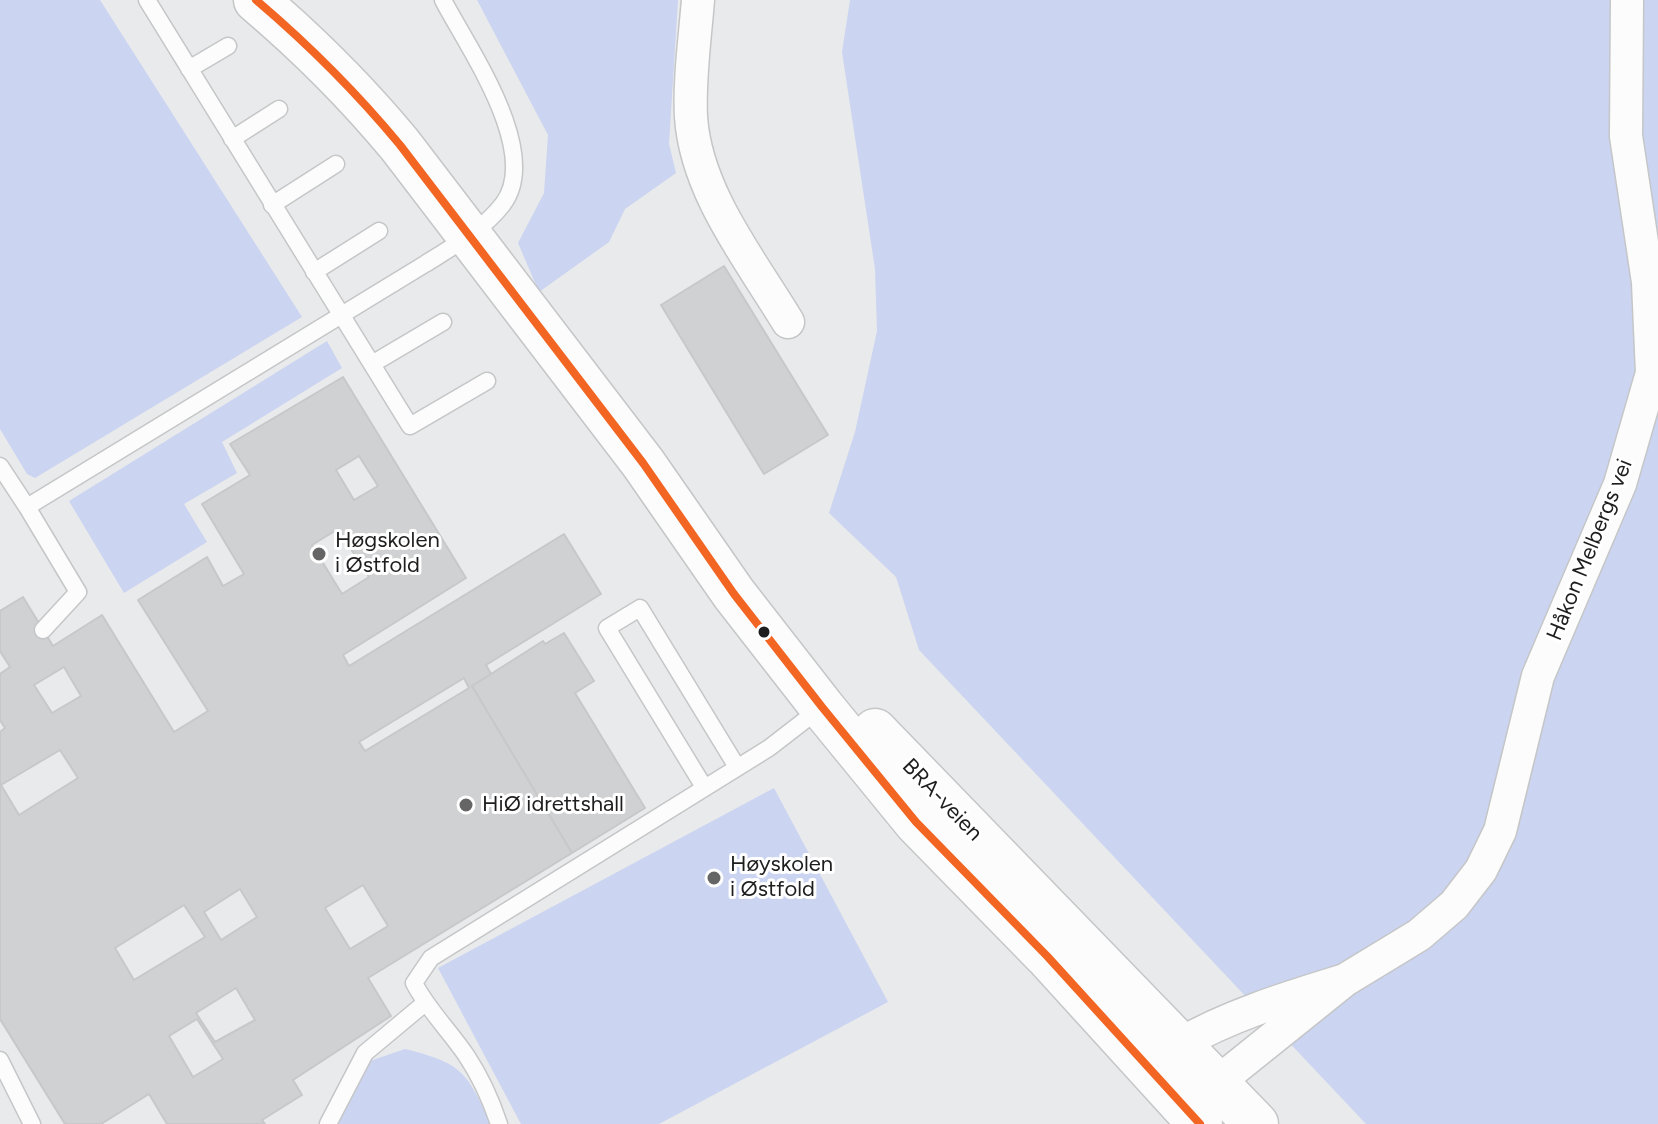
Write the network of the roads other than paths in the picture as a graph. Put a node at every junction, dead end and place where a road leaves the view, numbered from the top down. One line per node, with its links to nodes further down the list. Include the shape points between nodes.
1 (147, 0): 7 (lane)
2 (256, 0): 13 (main road, BRA-veien, via 358,94)
3 (443, 0): 13 (lane, via 496,102 516,163 504,203)
4 (698, 0): 17 (street, via 691,117 696,146 717,202)
5 (1627, 0): 26 (street, Håkon Melbergs vei, via 1626,136 1652,326 1652,373 1640,420 1620,484 1538,676 1500,831 1481,870 1454,905 1419,935)
6 (228, 46): 7 (lane)
7 (189, 69): 9 (lane)
8 (279, 109): 9 (lane)
9 (232, 139): 11 (lane)
10 (336, 164): 11 (lane)
11 (272, 205): 14 (lane)
12 (379, 231): 14 (lane)
13 (470, 235): 15 (lane); 23 (main road, BRA-veien, via 643,463 734,594)
14 (314, 272): 15 (lane)
15 (341, 316): 18 (lane); 21 (lane)
16 (443, 322): 18 (lane)
17 (788, 322)
18 (372, 364): 19 (lane, via 410,426)
19 (487, 381)
20 (0, 466): 21 (lane)
21 (27, 507): 22 (lane, via 78,592)
22 (43, 630)
23 (830, 700): 24 (lane); 28 (main road, BRA-veien); 31 (main road, BRA-veien, via 916,822)
24 (737, 767): 25 (lane); 25 (lane, via 640,608 607,628)
25 (704, 787): 27 (lane, via 431,958 414,983)
26 (1345, 980): 28 (street, via 1274,1002); 30 (street)
27 (425, 1003): 33 (lane, via 365,1053); 34 (lane, via 466,1055)
28 (1180, 1044): 30 (main road, BRA-veien); 31 (street)
29 (0, 1060): 32 (lane)
30 (1218, 1082): 31 (street); 36 (main road, BRA-veien)
31 (1169, 1091): 35 (main road, BRA-veien)
32 (32, 1124)
33 (328, 1124)
34 (499, 1124)
35 (1200, 1124)
36 (1256, 1124)

